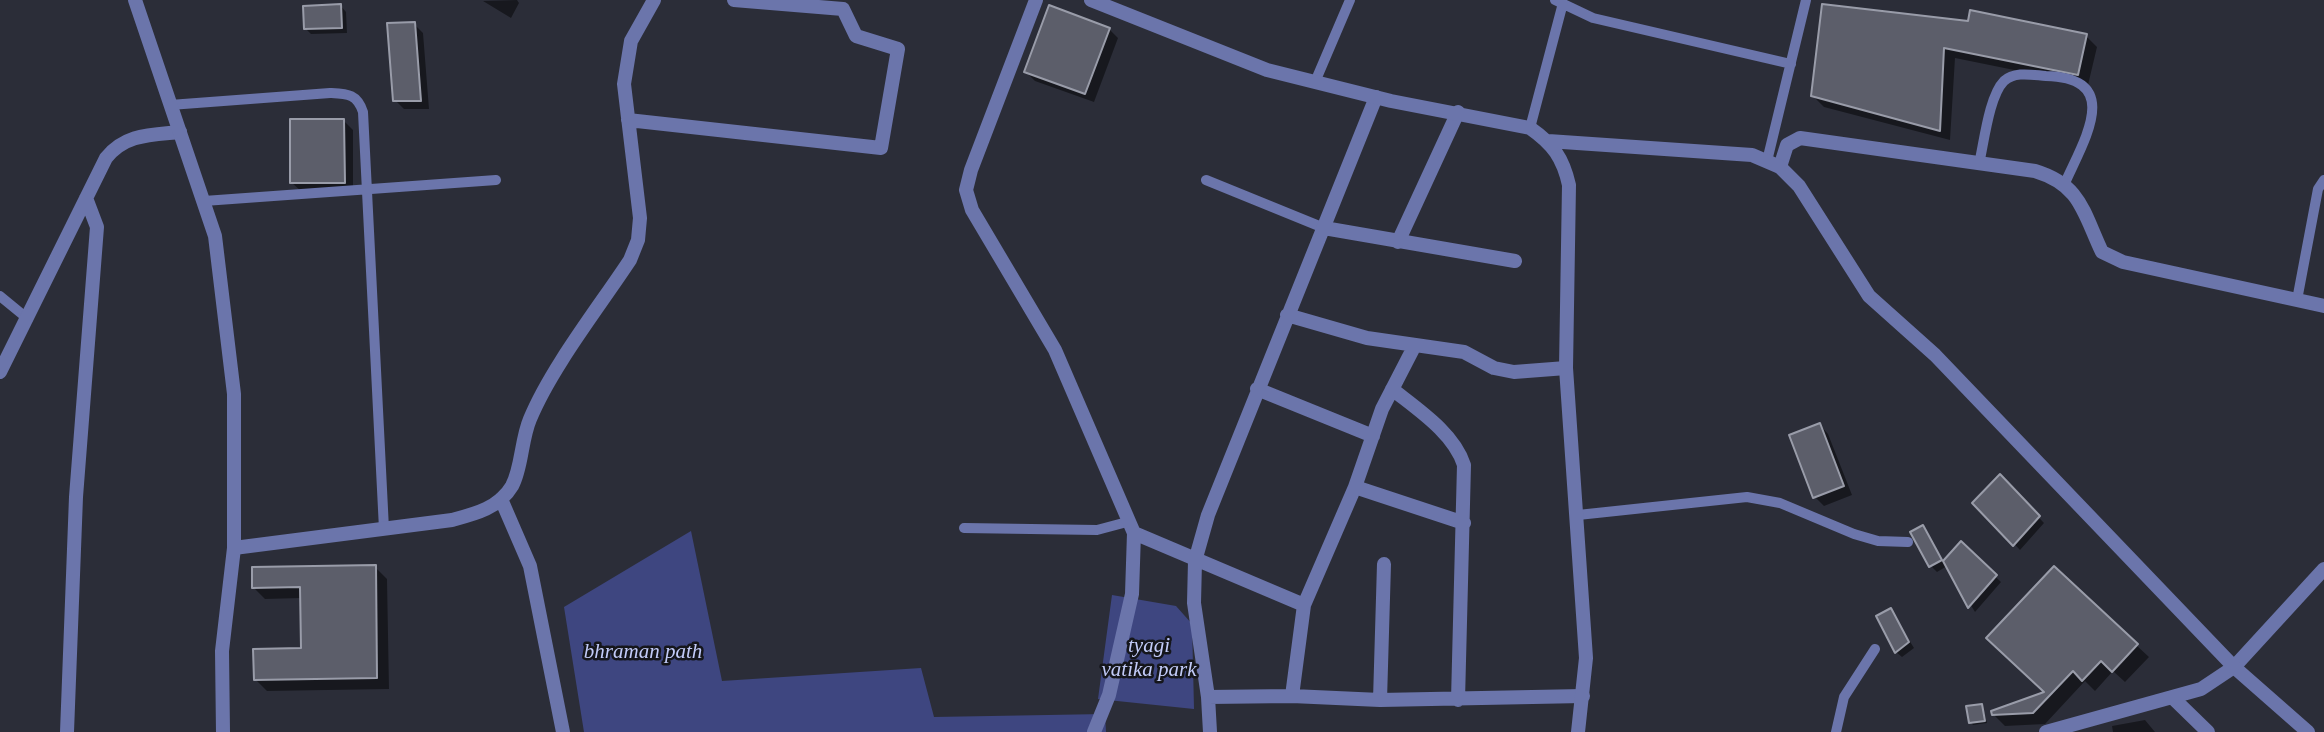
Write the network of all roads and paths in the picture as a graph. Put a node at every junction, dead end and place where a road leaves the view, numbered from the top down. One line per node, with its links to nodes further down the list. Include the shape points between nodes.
1 (135, 0): 12 (street)
2 (653, 0): 14 (street, via 626,60)
3 (734, 0): 14 (street, via 843,9 856,36 898,49 881,148)
4 (1036, 0): 46 (street, via 966,190 972,210 1055,350)
5 (1091, 0): 10 (street, via 1267,70)
6 (1350, 0): 10 (lane)
7 (1806, 0): 9 (lane)
8 (1559, 1): 9 (lane, via 1593,18); 15 (lane)
9 (1791, 64): 18 (lane)
10 (1315, 82): 11 (street)
11 (1377, 97): 13 (street); 27 (street)
12 (170, 106): 16 (street); 24 (lane, via 352,95 363,112)
13 (1458, 112): 15 (street); 28 (street)
14 (628, 120): 42 (street, via 640,218 638,240 630,260 541,397 526,430 512,485)
15 (1530, 128): 17 (street)
16 (180, 132): 25 (street, via 135,137 116,145); 26 (street)
17 (1548, 141): 18 (street, via 1752,155); 36 (street, via 1564,162 1569,185)
18 (1774, 164): 19 (street, via 1787,145 1800,138); 55 (street, via 1799,186 1870,296 1935,355)
19 (1979, 164): 23 (street, via 2035,171); 23 (lane, via 1996,94 2005,80 2017,75 2056,76 2081,84 2091,93 2093,108)
20 (496, 180): 24 (lane)
21 (1206, 180): 27 (lane)
22 (2324, 180): 31 (lane, via 2318,189)
23 (2065, 183): 31 (street, via 2102,252 2123,262)
24 (366, 191): 26 (lane); 47 (lane)
25 (86, 198): 34 (street); 65 (street, via 97,226 76,497)
26 (204, 201): 49 (street, via 215,236 234,394)
27 (1324, 228): 28 (street); 33 (street)
28 (1398, 242): 29 (street)
29 (1516, 261)
30 (0, 296): 34 (lane)
31 (2297, 300): 32 (street)
32 (2324, 306)
33 (1287, 314): 35 (street, via 1367,338); 38 (street)
34 (28, 319): 37 (street)
35 (1415, 345): 36 (street, via 1464,352 1494,368 1514,372); 39 (street)
36 (1566, 368): 43 (street)
37 (0, 372)
38 (1257, 389): 40 (street); 50 (street)
39 (1392, 389): 40 (street); 44 (street, via 1460,453 1466,479)
40 (1373, 436): 41 (street)
41 (1354, 487): 44 (street); 53 (street)
42 (500, 499): 47 (street, via 482,512 452,520); 67 (street, via 530,566)
43 (1578, 516): 48 (lane, via 1747,496 1878,541); 57 (street, via 1586,658)
44 (1464, 523): 60 (street)
45 (964, 528): 46 (lane)
46 (1131, 528): 50 (street); 62 (street, via 1132,594)
47 (383, 529): 49 (street)
48 (1908, 542)
49 (234, 548): 66 (street, via 222,651)
50 (1195, 561): 53 (street); 58 (street, via 1194,603)
51 (1384, 564): 61 (street)
52 (2324, 569): 55 (street)
53 (1304, 605): 56 (street)
54 (1875, 649): 72 (lane, via 1844,697)
55 (2234, 667): 59 (street, via 2201,689); 74 (street)
56 (1292, 696): 58 (street); 61 (street)
57 (1583, 696): 60 (street); 71 (street)
58 (1208, 697): 70 (street)
59 (2172, 697): 63 (street); 64 (street)
60 (1458, 699): 61 (street)
61 (1380, 700)
62 (1102, 713): 68 (street); 69 (street)
63 (2096, 726): 73 (street)
64 (2206, 731)
65 (67, 732)
66 (223, 732)
67 (563, 732)
68 (1094, 732)
69 (1110, 732)
70 (1210, 732)
71 (1578, 732)
72 (1836, 732)
73 (2046, 732)
74 (2308, 732)

